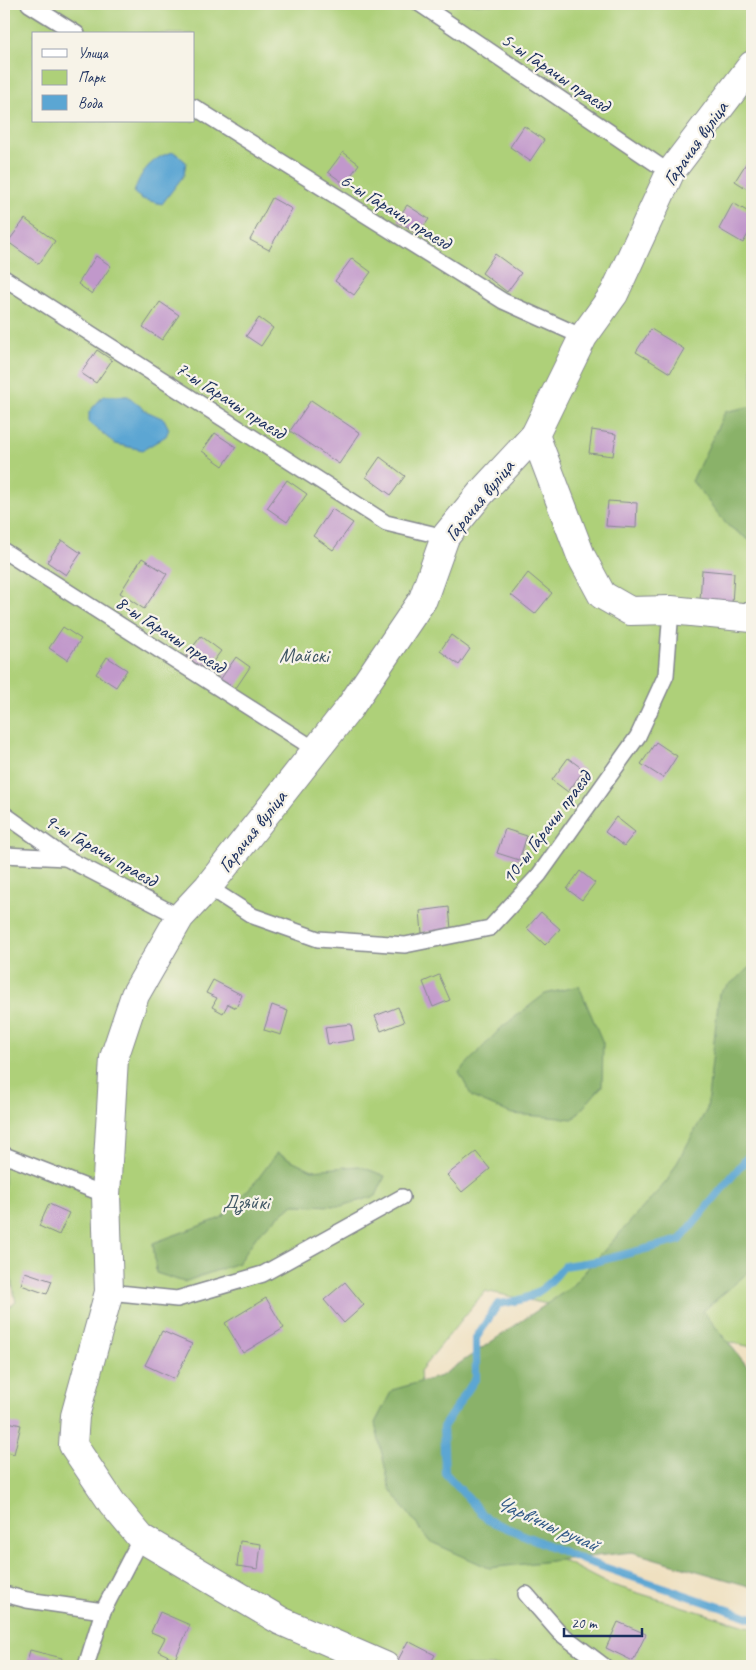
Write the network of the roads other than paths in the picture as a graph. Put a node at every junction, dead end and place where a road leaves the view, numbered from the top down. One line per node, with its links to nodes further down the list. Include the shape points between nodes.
1 (29, 4): 3 (lane)
2 (420, 4): 6 (lane, 5-ы Гарачы праезд)
3 (74, 32)
4 (752, 65): 6 (street, Гарачая вуліца)
5 (195, 108): 8 (lane, 6-ы Гарачы праезд, via 503,301)
6 (670, 172): 8 (street, Гарачая вуліца, via 614,294)
7 (4, 278): 10 (lane, 7-ы Гарачы праезд, via 386,523)
8 (583, 337): 9 (street, Гарачая вуліца)
9 (535, 435): 10 (street, Гарачая вуліца); 12 (street, via 581,556 602,595 630,611)
10 (445, 537): 14 (street, Гарачая вуліца, via 422,599 350,707)
11 (4, 551): 14 (lane, 8-ы Гарачы праезд)
12 (671, 610): 13 (street); 18 (lane, 10-ы Гарачы праезд, via 666,675 638,736 539,875 490,928 406,945 318,939 253,916)
13 (752, 618)
14 (316, 750): 18 (street, Гарачая вуліца)
15 (4, 814): 17 (lane, 9-ы Гарачы праезд)
16 (4, 855): 17 (lane)
17 (66, 858): 19 (lane, 9-ы Гарачы праезд)
18 (208, 887): 19 (street, Гарачая вуліца)
19 (180, 917): 21 (street, Гарачая вуліца, via 136,995 114,1058)
20 (4, 1155): 21 (lane)
21 (106, 1195): 23 (street, Гарачая вуліца)
22 (402, 1197): 23 (lane, via 263,1274 177,1298)
23 (109, 1292): 24 (street, Гарачая вуліца, via 75,1416 73,1445 112,1503)
24 (141, 1538): 27 (lane); 29 (street, Гарачая вуліца, via 280,1621)
25 (4, 1594): 27 (lane)
26 (526, 1594): 30 (lane, via 560,1633)
27 (103, 1611): 28 (lane)
28 (86, 1666)
29 (385, 1666)
30 (604, 1666)

